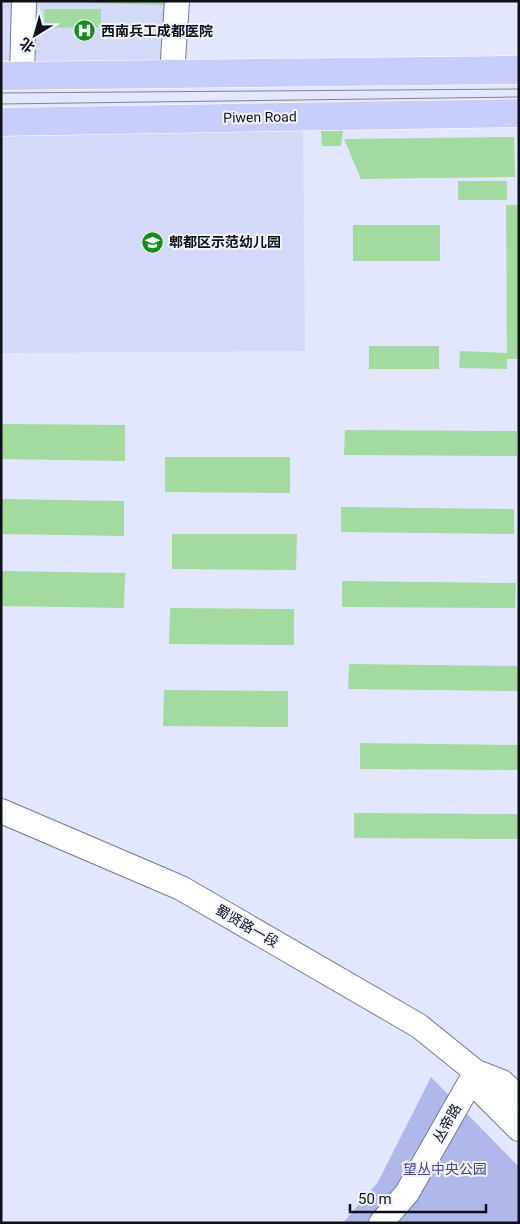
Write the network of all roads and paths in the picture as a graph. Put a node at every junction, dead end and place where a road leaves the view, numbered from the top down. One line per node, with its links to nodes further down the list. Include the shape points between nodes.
1 (13, 1): 6 (street)
2 (24, 1): 6 (street)
3 (177, 1): 5 (street)
4 (519, 70): 5 (main road)
5 (172, 74): 6 (main road)
6 (12, 76)
7 (519, 113): 8 (main road, Piwen Road)
8 (1, 122)
9 (1, 811): 10 (street, 蜀贤路一段, via 181,888 419,1026)
10 (476, 1072): 11 (street, 蜀贤路一段, via 502,1082); 12 (street, via 479,1089); 13 (street, 丛帝路, via 407,1193)
11 (519, 1098)
12 (519, 1129)
13 (381, 1223)

